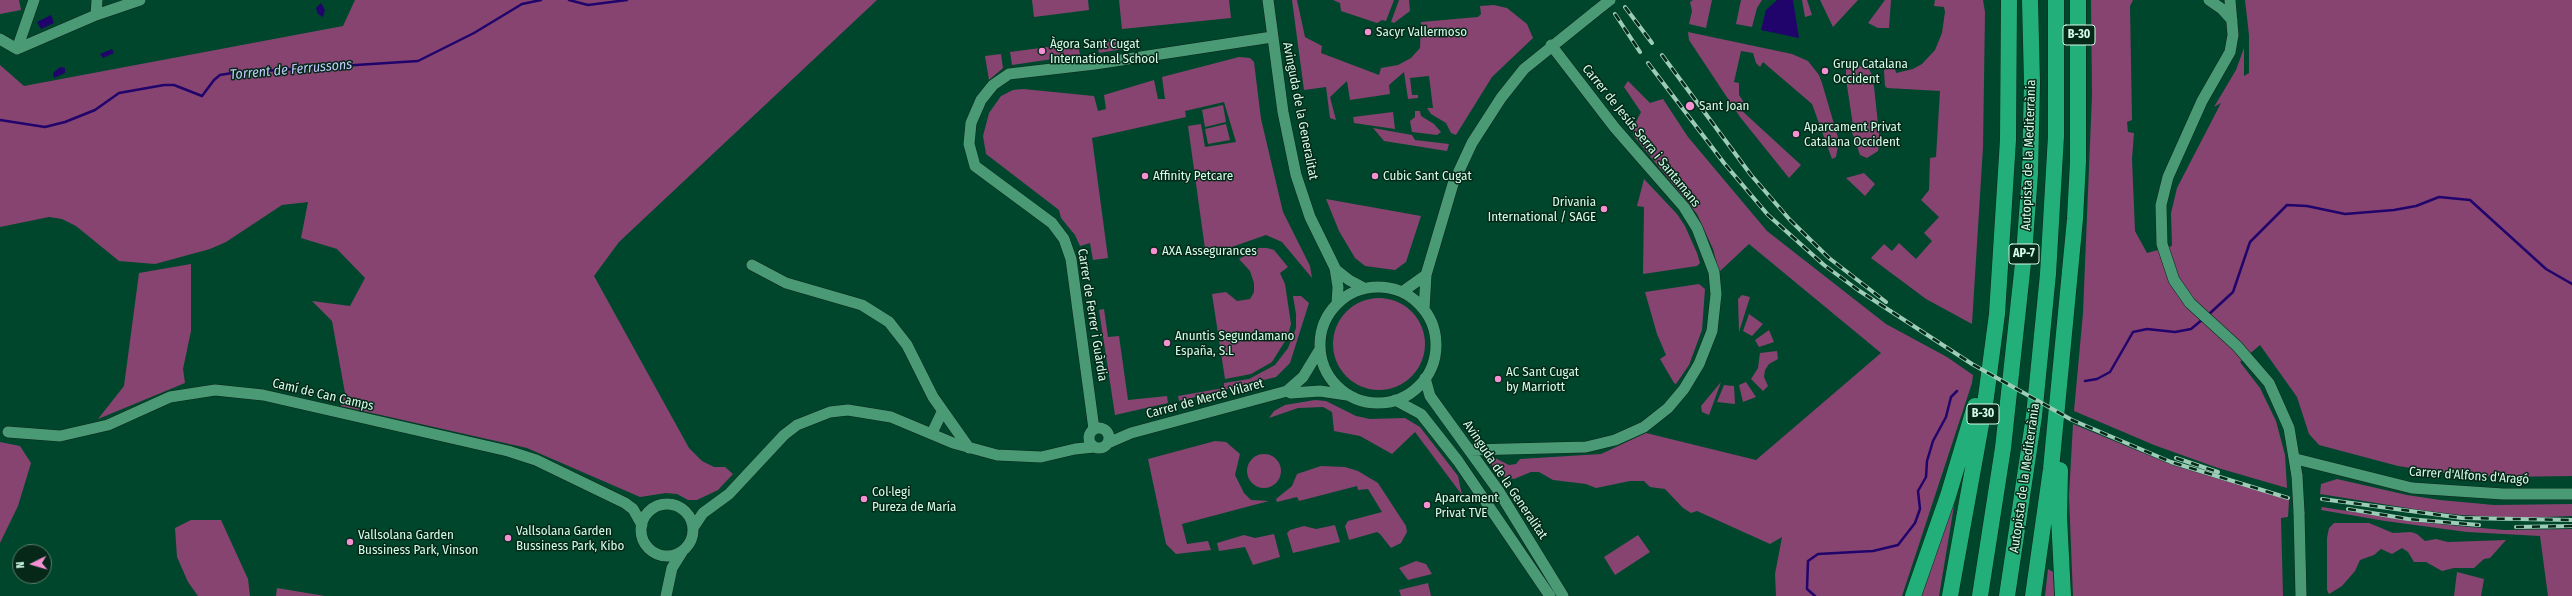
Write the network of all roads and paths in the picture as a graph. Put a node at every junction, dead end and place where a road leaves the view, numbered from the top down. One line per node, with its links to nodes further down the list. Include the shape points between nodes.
1 (34, 0): 17 (street)
2 (97, 0): 12 (street)
3 (140, 0): 12 (street)
4 (1268, 0): 14 (street, Avinguda de la Generalitat)
5 (1610, 0): 16 (street, bridge)
6 (2009, 0): 18 (highway, B-30, via 2009,114)
7 (2030, 0): 59 (highway, Autopista de la Mediterrània / AP-7, via 2030,174 2024,254 2006,426)
8 (2056, 0): 60 (highway, Autopista de la Mediterrània / AP-7, via 2056,136 2048,274 2034,416)
9 (2078, 0): 22 (highway, B-30, via 2078,162)
10 (2209, 0): 13 (street)
11 (2230, 0): 13 (street)
12 (96, 15): 17 (street)
13 (2232, 20): 43 (street, via 2230,52 2202,101 2168,177 2161,205 2160,231 2165,255 2182,292 2202,315 2237,346 2272,388 2289,428)
14 (1272, 37): 20 (street, Avinguda de la Generalitat, via 1296,175 1310,217); 36 (street, Carrer de Ferrer i Guàrdia, via 1095,64 1009,74 993,85 985,95 970,123 969,144 976,166 1052,223 1066,244 1071,259)
15 (0, 39): 17 (street)
16 (1551, 45): 21 (street, via 1520,75 1472,143 1453,184); 42 (street, Carrer de Jesús Serra i Santamans, via 1615,128 1684,207 1697,228 1714,272 1716,294 1712,331 1699,364 1684,389 1668,408 1644,427 1615,440 1586,447)
17 (17, 49)
18 (2004, 230): 57 (highway, via 1991,326 1977,397 1948,496); 58 (highway, B-30, via 1987,390)
19 (752, 265): 32 (street, via 786,284 838,296 876,312 889,322 907,345)
20 (1334, 268): 23 (street, Avinguda de la Generalitat); 25 (street, Avinguda de la Generalitat, via 1338,283)
21 (1426, 275): 24 (street); 26 (street)
22 (2069, 285): 61 (highway, B-30, via 2051,469); 62 (highway, via 2069,348 2058,517)
23 (1364, 288): 24 (street, via 1383,287); 25 (street)
24 (1402, 292): 26 (street)
25 (1337, 304): 27 (street, via 1325,321)
26 (1424, 310): 28 (street, via 1432,326 1436,343 1434,361)
27 (1320, 349): 29 (street, Carrer de Mercè Vilaret, via 1303,377); 30 (street, via 1328,373 1339,388)
28 (1425, 378): 31 (street, via 1412,392); 42 (street, Avinguda de la Generalitat, via 1430,396)
29 (1286, 390): 30 (street, Carrer de Mercè Vilaret, via 1291,393 1320,391); 37 (street, Carrer de Mercè Vilaret)
30 (1350, 395): 31 (street, via 1373,402)
31 (1395, 400): 55 (street, Avinguda de la Generalitat, via 1420,414 1458,461)
32 (942, 412): 35 (street); 40 (street)
33 (1106, 431): 36 (street, via 1100,428); 37 (street, Carrer de Mercè Vilaret); 38 (street)
34 (8, 432): 45 (street, Camí de Can Camps, via 60,436 108,424 170,397 214,390 256,394 522,455 559,469)
35 (932, 433): 40 (street); 47 (street, via 891,417 866,412 848,410 813,417 784,435 729,494)
36 (1091, 433): 39 (street, via 1090,443); 41 (street)
37 (1131, 433): 38 (street, Carrer de Mercè Vilaret)
38 (1108, 443): 39 (street, via 1100,449)
39 (1094, 447): 41 (street)
40 (969, 448): 41 (street, via 997,455 1041,457)
41 (1075, 448)
42 (1470, 450): 56 (street, Avinguda de la Generalitat, via 1498,490)
43 (2296, 459): 44 (street, Carrer d'Alfons d'Aragó, via 2412,488 2503,494); 63 (street, bridge)
44 (2572, 494)
45 (625, 503): 46 (street, Camí de Can Camps, via 636,507); 49 (street, Camí de Can Camps, via 633,509)
46 (655, 507): 48 (street, via 671,504); 49 (street, via 647,513)
47 (711, 507): 48 (street); 50 (street)
48 (683, 509): 50 (street, via 690,517)
49 (642, 525): 52 (street, via 645,544)
50 (693, 528): 51 (street, via 690,541)
51 (682, 552): 52 (street, via 672,556); 53 (street, via 675,562)
52 (658, 554): 53 (street, via 670,570)
53 (671, 578): 54 (street)
54 (666, 596)
55 (1550, 596)
56 (1563, 596)
57 (1913, 596)
58 (1950, 596)
59 (1980, 596)
60 (2007, 596)
61 (2033, 596)
62 (2063, 596)
63 (2300, 596)

